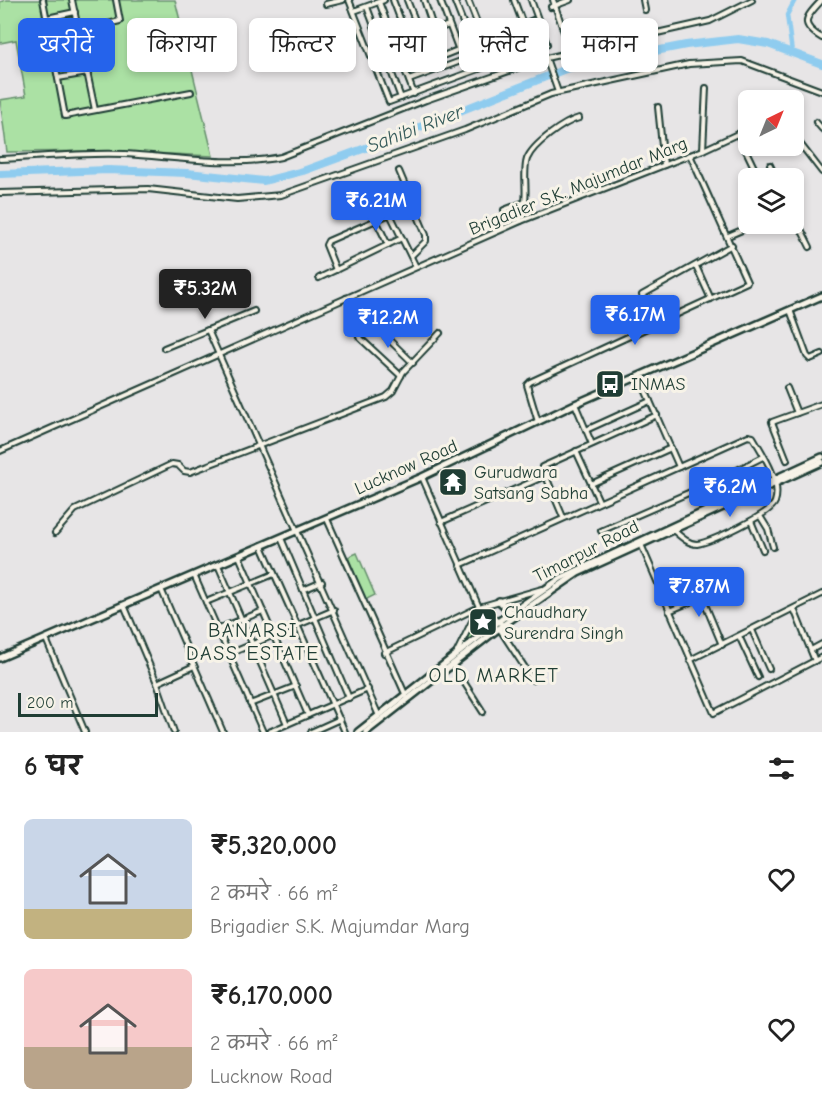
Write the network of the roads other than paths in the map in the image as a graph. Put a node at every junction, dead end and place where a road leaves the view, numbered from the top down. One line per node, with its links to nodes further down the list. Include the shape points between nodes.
1 (44, 0): 27 (street)
2 (72, 0): 26 (street)
3 (116, 0): 37 (street, via 120,21)
4 (343, 0): 21 (street)
5 (349, 0): 25 (street)
6 (384, 0): 20 (street)
7 (393, 0): 30 (street)
8 (407, 0): 31 (street)
9 (424, 0): 32 (street)
10 (440, 0): 38 (street)
11 (454, 0): 33 (street)
12 (468, 0): 34 (street)
13 (514, 0): 35 (street)
14 (531, 0): 36 (street)
15 (553, 0): 23 (street)
16 (570, 0): 23 (street)
17 (643, 0): 24 (street)
18 (752, 0): 43 (street, via 710,21)
19 (822, 0): 40 (street, via 806,21 811,31)
20 (379, 2): 22 (street); 29 (street)
21 (326, 4)
22 (367, 6): 25 (street); 58 (street)
23 (553, 6): 39 (street)
24 (645, 10)
25 (354, 11): 58 (street, via 388,101)
26 (75, 12): 27 (street); 28 (street)
27 (47, 18)
28 (76, 18)
29 (385, 18)
30 (400, 18)
31 (414, 18)
32 (430, 18)
33 (461, 18)
34 (475, 18)
35 (521, 18)
36 (538, 18)
37 (115, 22)
38 (449, 25): 41 (street)
39 (561, 25)
40 (822, 38)
41 (458, 48): 42 (street)
42 (447, 53)
43 (549, 60)
44 (459, 62): 52 (street)
45 (549, 66): 56 (street)
46 (57, 72): 51 (street)
47 (405, 72): 52 (street)
48 (470, 72): 57 (street)
49 (513, 72): 68 (street, via 273,158 194,160 123,154)
50 (87, 73): 51 (street); 60 (street)
51 (58, 78): 60 (street, via 65,116)
52 (409, 80): 57 (street)
53 (706, 88): 66 (street)
54 (822, 91): 56 (street, via 757,65 732,61 689,64)
55 (191, 92): 60 (street)
56 (558, 92): 74 (street, via 465,130 281,195 237,199 148,189)
57 (414, 94): 58 (street)
58 (401, 98)
59 (658, 107): 69 (street)
60 (95, 110)
61 (579, 118): 75 (street, via 562,123 528,157 525,202)
62 (816, 122): 63 (street)
63 (822, 129)
64 (738, 134): 66 (street, Brigadier S.K. Majumdar Marg)
65 (804, 149): 73 (street)
66 (703, 150): 67 (street, Brigadier S.K. Majumdar Marg)
67 (690, 155): 69 (street, Brigadier S.K. Majumdar Marg); 81 (street)
68 (0, 159)
69 (664, 165): 78 (street, Brigadier S.K. Majumdar Marg)
70 (770, 165): 71 (street)
71 (771, 168)
72 (399, 171): 86 (street, via 426,235 426,241)
73 (822, 172)
74 (0, 193)
75 (514, 207): 76 (street); 78 (street)
76 (504, 210)
77 (376, 220): 82 (street, via 392,215); 83 (street); 89 (street, via 328,241)
78 (521, 221): 88 (street, Brigadier S.K. Majumdar Marg)
79 (738, 232): 81 (street)
80 (804, 234): 85 (street)
81 (728, 236): 84 (street)
82 (402, 238): 83 (street); 86 (street)
83 (388, 245): 89 (street)
84 (732, 245): 87 (street); 93 (street, via 747,282)
85 (810, 247)
86 (411, 256): 88 (street)
87 (696, 266): 93 (street); 97 (street, via 642,295)
88 (416, 267): 92 (street, Brigadier S.K. Majumdar Marg)
89 (336, 270): 90 (street)
90 (319, 279)
91 (822, 296): 94 (street, Lucknow Road)
92 (346, 298): 96 (street); 102 (street, Brigadier S.K. Majumdar Marg)
93 (711, 299): 97 (street)
94 (790, 310): 101 (street, via 807,356 810,359); 105 (street, Lucknow Road)
95 (254, 311): 98 (street)
96 (371, 322): 103 (street); 104 (street, via 359,337)
97 (655, 325): 112 (street, via 527,385)
98 (208, 330): 100 (street); 102 (street)
99 (440, 333): 103 (street)
100 (164, 348)
101 (822, 354)
102 (219, 355): 115 (street); 117 (street, Brigadier S.K. Majumdar Marg)
103 (413, 363): 104 (street)
104 (401, 376): 115 (street, via 386,397)
105 (639, 376): 107 (street); 108 (street, Lucknow Road)
106 (787, 388): 110 (street)
107 (650, 401): 111 (street); 113 (street)
108 (575, 404): 112 (street, Lucknow Road); 113 (street)
109 (822, 404): 110 (street)
110 (797, 413): 121 (street, via 772,422)
111 (657, 415): 114 (street); 116 (street)
112 (538, 422): 125 (street, Lucknow Road)
113 (586, 430): 114 (street)
114 (592, 444): 118 (street)
115 (260, 446): 135 (street); 137 (street, via 190,472 172,464 75,510)
116 (671, 448): 123 (street); 127 (street)
117 (0, 451)
118 (576, 451): 124 (street, via 542,466); 127 (street)
119 (822, 457): 126 (street, Timarpur Road)
120 (763, 458): 123 (street, via 751,436); 126 (street); 136 (street)
121 (787, 460)
122 (822, 462): 126 (street, Timarpur Road)
123 (679, 467): 128 (street)
124 (544, 476): 130 (street); 133 (street)
125 (422, 477): 131 (street, Lucknow Road); 133 (street)
126 (775, 481): 129 (street, via 774,505); 134 (street, Timarpur Road)
127 (591, 484): 128 (street)
128 (599, 501): 130 (street)
129 (760, 516): 132 (street); 141 (street)
130 (563, 517): 144 (street)
131 (327, 519): 135 (street, Lucknow Road); 177 (street)
132 (751, 521): 134 (street, via 698,543 688,542); 142 (street)
133 (441, 522): 144 (street)
134 (671, 528): 139 (street, Timarpur Road)
135 (299, 531): 138 (street, Lucknow Road); 148 (street)
136 (601, 531)
137 (55, 533)
138 (281, 538): 140 (street, Lucknow Road); 152 (street)
139 (640, 542): 151 (street, Timarpur Road, via 584,565); 162 (street); 166 (street, Timarpur Road, via 578,573)
140 (262, 546): 143 (street, Lucknow Road); 146 (street)
141 (773, 547)
142 (763, 550)
143 (239, 556): 145 (street, Lucknow Road); 149 (street)
144 (460, 564): 158 (street)
145 (218, 565): 147 (street, Lucknow Road); 153 (street)
146 (274, 573): 149 (street); 167 (street)
147 (194, 575): 150 (street, Lucknow Road); 155 (street)
148 (322, 582): 152 (street); 160 (street)
149 (251, 584): 153 (street); 161 (street)
150 (161, 589): 157 (street, Lucknow Road); 185 (street)
151 (542, 589): 156 (street); 163 (street, Timarpur Road)
152 (303, 590): 164 (street)
153 (229, 592): 155 (street); 165 (street)
154 (822, 594): 159 (street)
155 (206, 602): 168 (street)
156 (499, 602): 158 (street); 163 (street)
157 (124, 605): 172 (street, Lucknow Road); 189 (street)
158 (479, 607): 166 (street); 177 (street); 179 (street)
159 (794, 609): 169 (street); 176 (street)
160 (334, 610): 164 (street); 191 (street)
161 (263, 611): 165 (street); 170 (street)
162 (669, 611): 175 (street, via 702,597); 182 (street)
163 (511, 612): 166 (street, Timarpur Road)
164 (315, 617): 167 (street); 193 (street)
165 (242, 620): 168 (street); 173 (street)
166 (500, 624): 179 (street, Timarpur Road); 184 (street, Timarpur Road); 188 (street)
167 (297, 625): 170 (street); 196 (street)
168 (218, 629): 178 (street)
169 (752, 630): 171 (street); 186 (street)
170 (273, 635): 173 (street); 190 (street)
171 (739, 636): 175 (street); 187 (street)
172 (45, 638): 181 (street, Lucknow Road); 202 (street)
173 (252, 644): 178 (street); 192 (street)
174 (822, 644): 176 (street)
175 (722, 645): 182 (street)
176 (811, 650): 183 (street)
177 (384, 653): 194 (street)
178 (229, 654): 195 (street)
179 (455, 655): 194 (street, Timarpur Road)
180 (822, 657): 183 (street)
181 (0, 658)
182 (690, 660): 183 (street, via 716,714)
183 (815, 661)
184 (453, 665): 194 (street, Timarpur Road); 197 (street)
185 (194, 666): 189 (street); 204 (street)
186 (769, 669)
187 (758, 677)
188 (533, 680)
189 (157, 683): 203 (street)
190 (296, 686): 192 (street); 198 (street)
191 (368, 689): 193 (street); 200 (street)
192 (274, 695): 195 (street); 201 (street)
193 (349, 698): 196 (street)
194 (407, 699): 200 (street, Timarpur Road)
195 (250, 704): 205 (street)
196 (333, 704): 198 (street); 199 (street)
197 (483, 712)
198 (308, 715): 201 (street)
199 (340, 719): 207 (street); 208 (street)
200 (381, 719): 209 (street, Timarpur Road); 210 (street, Timarpur Road)
201 (287, 724): 206 (street)
202 (85, 732)
203 (174, 732)
204 (223, 732)
205 (263, 732)
206 (271, 732)
207 (311, 732)
208 (345, 732)
209 (358, 732)
210 (366, 732)

